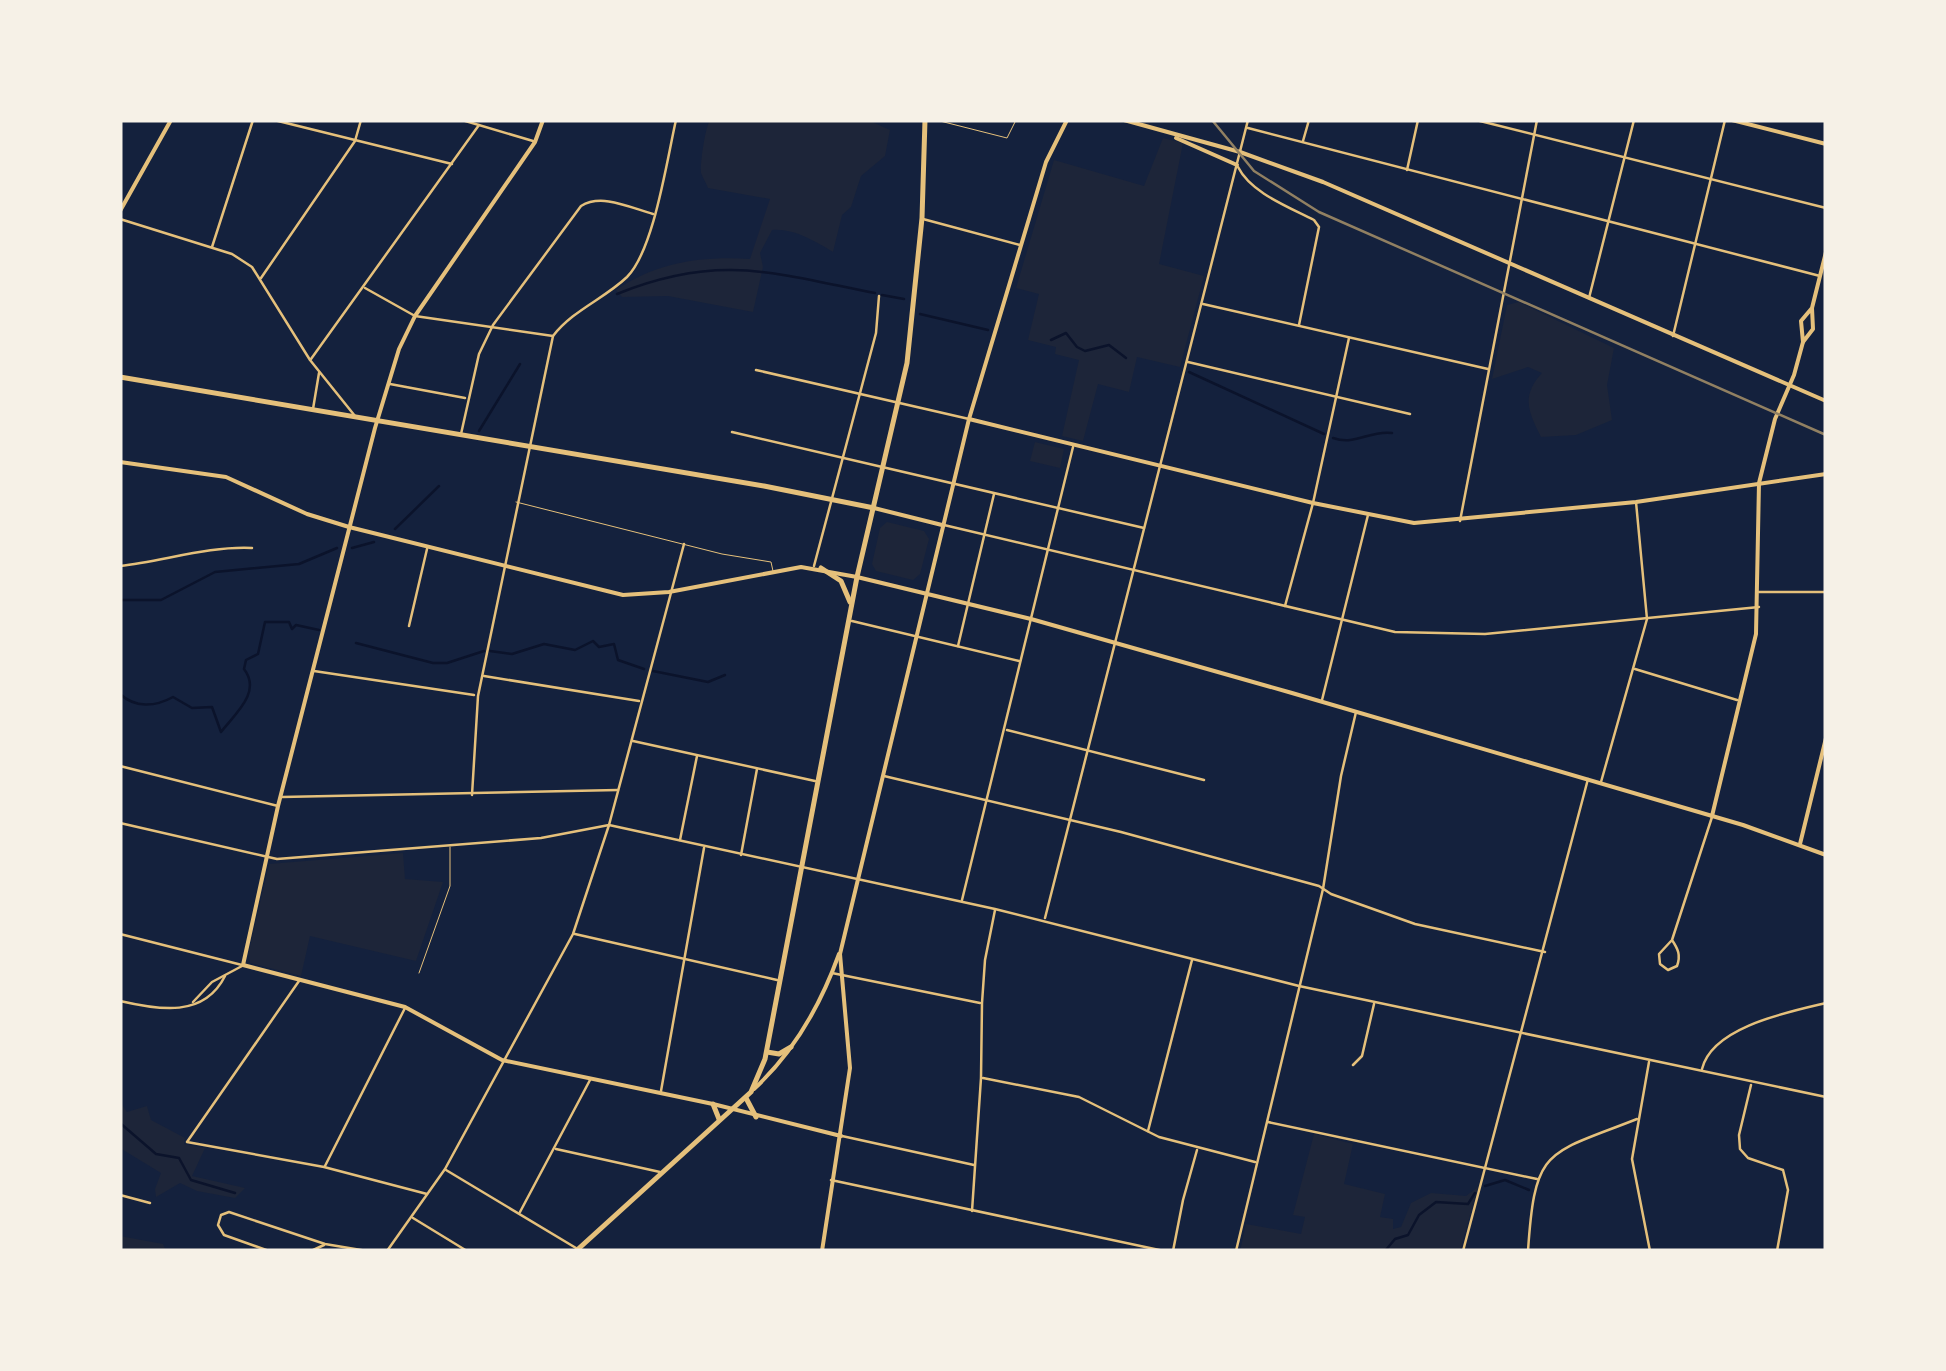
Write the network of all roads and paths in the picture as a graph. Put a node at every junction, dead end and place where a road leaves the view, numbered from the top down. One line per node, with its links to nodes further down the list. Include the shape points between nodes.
1 (171, 120): 38 (street)
2 (253, 120): 45 (street)
3 (274, 120): 26 (street)
4 (361, 120): 26 (street)
5 (462, 120): 21 (street)
6 (543, 120): 27 (street)
7 (676, 120): 39 (street)
8 (925, 120): 40 (main road)
9 (936, 120): 10 (lane, via 1007,138)
10 (1016, 120)
11 (1067, 120): 44 (street)
12 (1124, 120): 24 (street)
13 (1248, 120): 22 (street)
14 (1309, 120): 28 (street)
15 (1418, 120): 34 (street)
16 (1476, 120): 25 (street)
17 (1536, 120): 25 (street)
18 (1634, 120): 31 (street)
19 (1729, 120): 23 (street); 35 (street)
20 (1766, 120): 23 (street)
21 (479, 125): 27 (street); 32 (street)
22 (1246, 128): 28 (street); 30 (street)
23 (1764, 128): 29 (street)
24 (1162, 132): 30 (street); 33 (street)
25 (1533, 135): 31 (street); 36 (street)
26 (354, 141): 32 (street); 49 (street)
27 (535, 142): 55 (street)
28 (1303, 143): 34 (street)
29 (1826, 144)
30 (1240, 152): 33 (street); 47 (street)
31 (1624, 158): 35 (street); 42 (street)
32 (452, 164): 50 (street)
33 (1237, 165): 53 (street); 57 (street, via 1270,197 1319,227)
34 (1406, 171): 36 (street)
35 (1711, 178): 37 (street); 43 (street)
36 (1519, 200): 42 (street); 47 (street)
37 (1826, 208)
38 (120, 211)
39 (654, 214): 56 (street, via 590,200); 58 (street, via 638,264)
40 (922, 218): 44 (street); 74 (main road)
41 (120, 219): 45 (street)
42 (1607, 223): 43 (street); 52 (street)
43 (1694, 244): 48 (street); 59 (street)
44 (1020, 245): 78 (street)
45 (212, 247): 49 (street, via 242,259)
46 (1826, 252): 48 (street)
47 (1510, 263): 52 (street); 64 (street)
48 (1820, 276): 54 (street)
49 (260, 279): 62 (street)
50 (364, 287): 55 (street); 62 (street)
51 (879, 296): 70 (street)
52 (1589, 298): 59 (street)
53 (1202, 303): 57 (street); 63 (street)
54 (1812, 308): 61 (street, via 1813,329); 61 (street, via 1799,326)
55 (415, 316): 56 (street); 68 (street)
56 (494, 325): 58 (street); 71 (street)
57 (1298, 326): 60 (street)
58 (554, 336): 83 (street)
59 (1673, 336): 69 (street)
60 (1349, 337): 64 (street); 72 (street)
61 (1802, 342): 69 (street)
62 (310, 360): 66 (street)
63 (1186, 362): 72 (street); 87 (street)
64 (1489, 369): 99 (street)
65 (756, 370): 70 (street)
66 (319, 371): 75 (street); 77 (street)
67 (120, 377): 75 (main road)
68 (388, 384): 71 (street); 79 (street)
69 (1790, 385): 73 (street); 89 (street)
70 (859, 394): 74 (street); 84 (street)
71 (468, 398): 81 (street)
72 (1337, 398): 76 (street); 95 (street)
73 (1826, 400)
74 (899, 404): 78 (street); 86 (main road)
75 (312, 410): 77 (main road)
76 (1410, 414)
77 (356, 418): 79 (main road)
78 (968, 420): 82 (street); 90 (street)
79 (377, 422): 81 (main road); 101 (street)
80 (732, 432): 84 (street)
81 (461, 435): 83 (main road)
82 (1073, 444): 87 (street); 96 (street)
83 (528, 446): 92 (main road); 93 (street)
84 (841, 458): 86 (street); 92 (street)
85 (120, 462): 101 (street, via 226,477)
86 (884, 466): 90 (street); 97 (main road)
87 (1158, 466): 95 (street); 102 (street)
88 (1826, 474): 89 (street)
89 (1760, 482): 94 (street); 115 (street)
90 (952, 483): 91 (street); 100 (street)
91 (994, 493): 96 (street); 103 (street)
92 (830, 499): 97 (main road); 110 (street)
93 (516, 502): 104 (lane); 109 (street)
94 (1636, 502): 99 (street); 123 (street)
95 (1313, 503): 98 (street); 119 (street)
96 (1058, 507): 102 (street); 107 (street)
97 (874, 508): 100 (street); 113 (main road)
98 (1368, 516): 99 (street); 125 (street)
99 (1460, 521)
100 (942, 525): 103 (street); 117 (street)
101 (349, 527): 105 (street); 132 (street)
102 (1144, 528): 111 (street)
103 (984, 534): 107 (street); 118 (street)
104 (684, 544): 112 (lane, via 770,562); 114 (street)
105 (427, 547): 109 (street); 126 (street)
106 (252, 548): 108 (street)
107 (1048, 549): 111 (street); 122 (street)
108 (120, 566)
109 (504, 566): 114 (street, via 622,594); 133 (street)
110 (818, 567): 112 (street); 113 (street); 121 (main road, via 841,581)
111 (1134, 570): 119 (street); 128 (street)
112 (773, 571): 114 (street)
113 (857, 577): 117 (street); 121 (main road)
114 (669, 592): 135 (street)
115 (1759, 592): 116 (street); 120 (street)
116 (1826, 592)
117 (926, 594): 118 (street); 127 (street)
118 (967, 604): 122 (street); 129 (street)
119 (1285, 606): 125 (street)
120 (1759, 607): 123 (street); 137 (street)
121 (851, 608): 124 (main road)
122 (1031, 619): 128 (street); 130 (street)
123 (1648, 619): 125 (street, via 1448,636); 131 (street)
124 (849, 620): 127 (street); 149 (main road)
125 (1342, 621): 136 (street)
126 (409, 626)
127 (916, 635): 129 (street); 146 (street)
128 (1116, 642): 136 (street); 142 (street)
129 (958, 646): 130 (street)
130 (1021, 661): 139 (street)
131 (1633, 669): 137 (street); 150 (street)
132 (313, 671): 134 (street); 153 (street)
133 (482, 676): 134 (street); 135 (street)
134 (478, 696): 152 (street)
135 (641, 702): 140 (street)
136 (1322, 702): 138 (street)
137 (1741, 702): 156 (street)
138 (1356, 712): 148 (street); 169 (street)
139 (1004, 730): 142 (street); 154 (street)
140 (631, 740): 143 (street); 151 (street)
141 (1826, 741): 161 (street)
142 (1088, 751): 147 (street); 157 (street)
143 (697, 756): 145 (street); 160 (street)
144 (120, 766): 155 (street)
145 (757, 768): 149 (street); 165 (street)
146 (883, 776): 154 (street); 168 (street)
147 (1204, 780)
148 (1588, 780): 150 (street); 176 (street)
149 (818, 781): 167 (main road)
150 (1600, 783): 156 (street)
151 (618, 790): 152 (street); 159 (street)
152 (472, 794): 153 (street)
153 (281, 797): 155 (street)
154 (986, 800): 157 (street); 170 (street)
155 (278, 806): 166 (street)
156 (1712, 816): 161 (street); 175 (street)
157 (1071, 820): 169 (street); 172 (street)
158 (120, 823): 166 (street)
159 (609, 826): 160 (street); 162 (street); 174 (street)
160 (680, 842): 163 (street)
161 (1800, 844): 164 (street)
162 (450, 845): 166 (street); 181 (lane, via 450,886)
163 (704, 847): 165 (street); 178 (street)
164 (1826, 855)
165 (740, 856): 167 (street)
166 (266, 858): 180 (street)
167 (801, 868): 168 (street); 186 (main road)
168 (858, 880): 170 (street); 177 (street)
169 (1324, 890): 176 (street, via 1415,924); 187 (street)
170 (961, 902): 171 (street)
171 (995, 908): 172 (street); 191 (street)
172 (1044, 920): 179 (street)
173 (120, 934): 180 (street)
174 (574, 934): 178 (street); 197 (street)
175 (1672, 940): 175 (street, via 1659,954 1668,970 1680,956)
176 (1545, 952): 194 (street)
177 (840, 954): 182 (street); 184 (street)
178 (686, 959): 186 (street); 204 (street)
179 (1192, 960): 187 (street); 213 (street)
180 (243, 966): 183 (street); 185 (street)
181 (420, 973)
182 (832, 974): 184 (street); 195 (street)
183 (225, 976): 190 (street); 190 (street, via 211,997)
184 (842, 976): 191 (street); 214 (street, via 850,1068)
185 (300, 980): 193 (street); 219 (street, via 187,1142)
186 (781, 981): 196 (main road)
187 (1299, 986): 189 (street); 211 (street)
188 (120, 1000): 190 (street, via 169,1010)
189 (1374, 1002): 194 (street); 199 (street, via 1362,1056)
190 (193, 1003)
191 (982, 1003): 201 (street)
192 (1826, 1003): 200 (street, via 1771,1017 1719,1041)
193 (405, 1007): 197 (street); 219 (street)
194 (1523, 1034): 198 (street); 220 (street)
195 (791, 1047): 196 (main road); 205 (street)
196 (767, 1052): 205 (main road)
197 (502, 1060): 202 (street); 221 (street)
198 (1649, 1060): 200 (street); 210 (street)
199 (1353, 1065)
200 (1702, 1070): 203 (street)
201 (982, 1078): 213 (street, via 1080,1097); 218 (street)
202 (590, 1080): 204 (street); 215 (street)
203 (1752, 1082): 206 (street); 245 (street, via 1739,1143 1748,1158 1787,1176)
204 (660, 1092): 207 (street)
205 (748, 1094): 208 (main road); 209 (main road)
206 (1826, 1098)
207 (713, 1104): 208 (street); 212 (main road)
208 (732, 1109): 209 (street); 212 (main road)
209 (756, 1117): 214 (street)
210 (1637, 1119): 223 (street, via 1562,1149 1544,1163); 244 (street, via 1632,1159)
211 (1267, 1121): 217 (street); 220 (street)
212 (718, 1122): 222 (main road)
213 (1148, 1132): 216 (street)
214 (841, 1136): 218 (street); 224 (street)
215 (554, 1148): 222 (street); 229 (street)
216 (1198, 1148): 217 (street); 240 (street)
217 (1256, 1162): 241 (street)
218 (974, 1165): 228 (street)
219 (324, 1167): 225 (street)
220 (1486, 1168): 223 (street); 242 (street)
221 (445, 1169): 225 (street); 229 (street)
222 (662, 1172): 232 (main road)
223 (1538, 1179): 243 (street)
224 (831, 1180): 228 (street); 238 (street)
225 (429, 1194): 230 (street)
226 (120, 1195): 227 (street)
227 (150, 1204)
228 (972, 1212): 239 (street)
229 (519, 1213): 232 (street)
230 (412, 1218): 236 (street); 237 (street)
231 (325, 1244): 233 (street, via 230,1212 221,1215 224,1234); 234 (street); 235 (street)
232 (577, 1250)
233 (269, 1251)
234 (311, 1251)
235 (367, 1251)
236 (387, 1251)
237 (467, 1251)
238 (822, 1251)
239 (1164, 1251)
240 (1173, 1251)
241 (1236, 1251)
242 (1463, 1251)
243 (1528, 1251)
244 (1650, 1251)
245 (1777, 1251)

